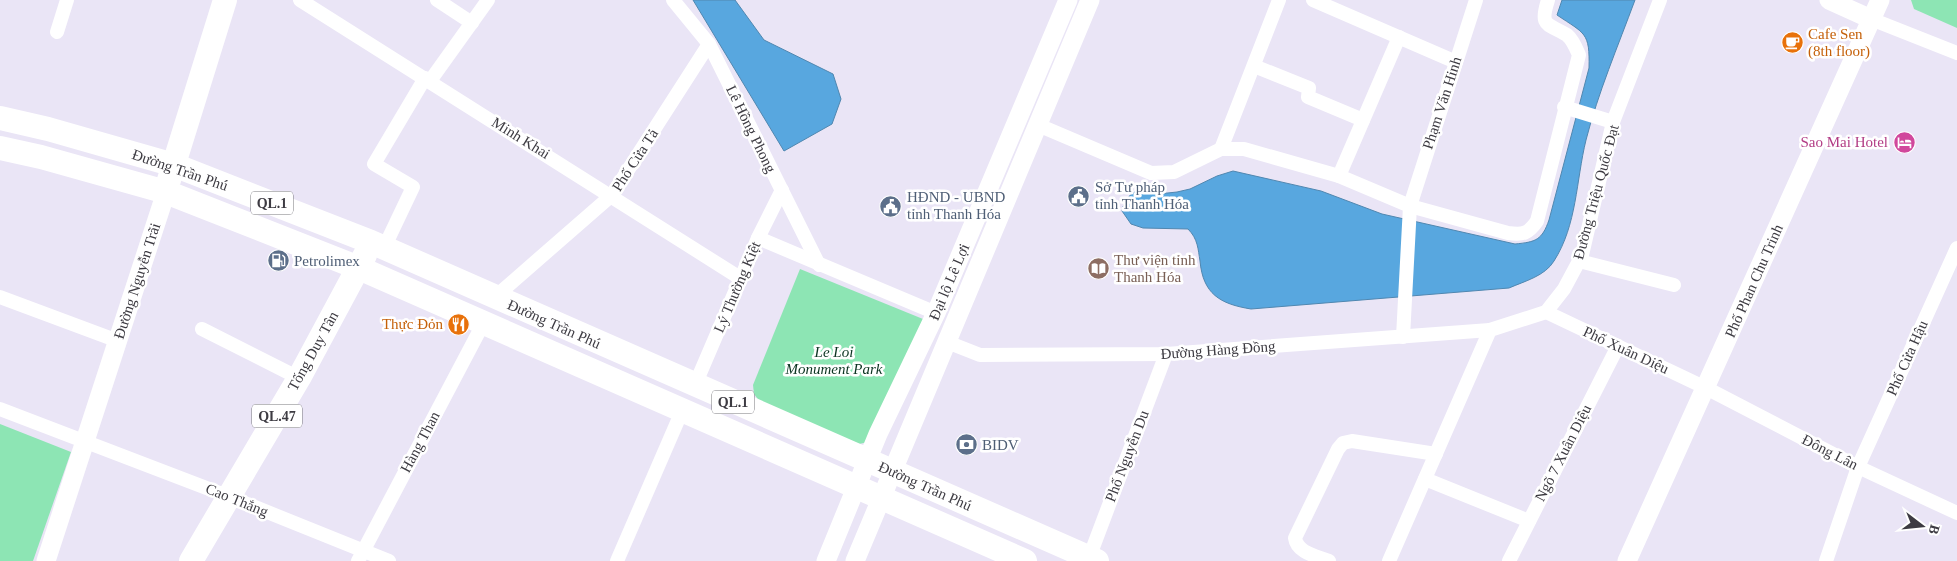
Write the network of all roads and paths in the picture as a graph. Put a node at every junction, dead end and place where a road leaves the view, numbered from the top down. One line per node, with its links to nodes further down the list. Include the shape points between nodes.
1 (67, 0): 18 (street)
2 (225, 0): 34 (highway, Đường Nguyễn Trãi)
3 (300, 0): 26 (street, Minh Khai)
4 (437, 0): 17 (street)
5 (488, 0): 17 (street)
6 (672, 0): 22 (street, Lê Hồng Phong)
7 (1068, 0): 19 (main road, Đại lộ Lê Lợi)
8 (1090, 0): 21 (main road, Đại lộ Lê Lợi)
9 (1279, 0): 25 (street)
10 (1313, 0): 20 (street)
11 (1476, 0): 24 (street, Phạm Văn Hinh)
12 (1548, 0): 27 (street, via 1545,20 1575,44 1578,55)
13 (1660, 0): 30 (street, Đường Triệu Quốc Đạt)
14 (1829, 0): 16 (main road)
15 (1880, 0): 16 (main road, Phố Phan Chu Trinh)
16 (1871, 18): 23 (street); 62 (main road, Phố Phan Chu Trinh)
17 (472, 22): 26 (street)
18 (57, 32)
19 (1054, 32): 21 (main road); 51 (main road, Đại lộ Lê Lợi)
20 (1398, 37): 24 (street); 29 (street)
21 (1073, 40): 31 (main road, Đại lộ Lê Lợi)
22 (709, 44): 36 (street, Lê Hồng Phong); 38 (street, Phố Cửa Tả)
23 (1957, 53)
24 (1456, 62): 39 (street, Phạm Văn Hinh)
25 (1254, 66): 29 (street, via 1309,88 1308,97); 33 (street)
26 (428, 80): 38 (street, Minh Khai); 41 (street, via 374,164 413,187)
27 (1564, 107): 30 (street); 39 (street, via 1536,221 1530,230 1521,234 1508,233)
28 (0, 118): 34 (highway, Đường Trần Phú / QL.1)
29 (1363, 120): 35 (street)
30 (1607, 120): 43 (street, Đường Triệu Quốc Đạt)
31 (1038, 124): 33 (street, via 1151,174 1174,172); 57 (main road, Đại lộ Lê Lợi)
32 (0, 148): 37 (highway, Đường Trần Phú / QL.1)
33 (1221, 149): 35 (street, via 1244,149)
34 (174, 165): 37 (highway, Đường Nguyễn Trãi); 41 (highway, Đường Trần Phú / QL.1)
35 (1339, 176): 39 (street)
36 (782, 190): 40 (street, Lý Thường Kiệt); 44 (street, Lê Hồng Phong)
37 (166, 192): 45 (highway, Đường Trần Phú / QL.1); 56 (main road, Đường Nguyễn Trãi)
38 (612, 196): 46 (street, Minh Khai); 49 (street, Phố Cửa Tả)
39 (1410, 206): 55 (street, Phạm Văn Hinh)
40 (758, 238): 44 (street); 46 (street, Lý Thường Kiệt)
41 (377, 245): 45 (highway, Tống Duy Tân / QL.47); 49 (highway, Đường Trần Phú / QL.1)
42 (1957, 248): 68 (street, Phố Cửa Hậu)
43 (1579, 261): 47 (street); 50 (street, Đường Triệu Quốc Đạt, via 1564,289)
44 (819, 265): 51 (street)
45 (359, 268): 52 (highway, Đường Trần Phú / QL.1); 60 (highway, Tống Duy Tân / QL.47)
46 (740, 278): 61 (street, Lý Thường Kiệt)
47 (1674, 286)
48 (0, 297): 56 (street)
49 (495, 298): 52 (highway); 61 (highway, Đường Trần Phú / QL.1)
50 (1546, 312): 54 (street); 58 (street, Phố Xuân Diệu)
51 (936, 314): 67 (main road, Đại lộ Lê Lợi)
52 (484, 324): 64 (highway, Đường Trần Phú / QL.1); 76 (street, Hàng Than)
53 (202, 329): 60 (street)
54 (1490, 330): 55 (street, Đường Hàng Đồng); 66 (street)
55 (1403, 336): 59 (street, Đường Hàng Đồng)
56 (118, 341): 65 (main road, Đường Nguyễn Trãi)
57 (947, 342): 59 (street, Đường Hàng Đồng, via 980,355); 69 (main road, Đại lộ Lê Lợi)
58 (1618, 346): 62 (street, Phố Xuân Diệu); 75 (street, Ngõ 7 Xuân Diệu)
59 (1166, 354): 77 (street, Phố Nguyễn Du)
60 (299, 378): 72 (highway, Tống Duy Tân / QL.47)
61 (695, 386): 67 (highway, Đường Trần Phú / QL.1)
62 (1706, 388): 68 (street, Đông Lân); 88 (main road, Phố Phan Chu Trinh)
63 (0, 409): 65 (street, Cao Thắng)
64 (682, 411): 71 (highway, Đường Trần Phú / QL.1); 81 (street)
65 (85, 441): 72 (street, Cao Thắng); 78 (main road, Đường Nguyễn Trãi)
66 (1436, 454): 70 (street); 85 (street, via 1344,443 1338,449 1295,538 1301,550)
67 (867, 461): 69 (highway, Đường Trần Phú / QL.1); 71 (main road, Đại lộ Lê Lợi)
68 (1858, 467): 74 (street, Đông Lân); 89 (street, Phố Cửa Hậu)
69 (893, 472): 73 (main road, Đại lộ Lê Lợi); 77 (highway, Đường Trần Phú / QL.1)
70 (1425, 479): 75 (street); 86 (street)
71 (856, 487): 73 (highway, Đường Trần Phú / QL.1); 82 (main road, Đại lộ Lê Lợi)
72 (230, 497): 76 (street, Cao Thắng); 79 (highway, Tống Duy Tân / QL.47)
73 (882, 499): 83 (main road, Đại lộ Lê Lợi); 84 (highway, Đường Trần Phú / QL.1)
74 (1957, 513)
75 (1529, 521): 87 (street, Ngõ 7 Xuân Diệu)
76 (360, 556): 80 (street, Cao Thắng)
77 (1093, 559)
78 (46, 561)
79 (191, 561)
80 (389, 561)
81 (617, 561)
82 (826, 561)
83 (855, 561)
84 (1025, 561)
85 (1329, 561)
86 (1389, 561)
87 (1509, 561)
88 (1627, 561)
89 (1826, 561)

